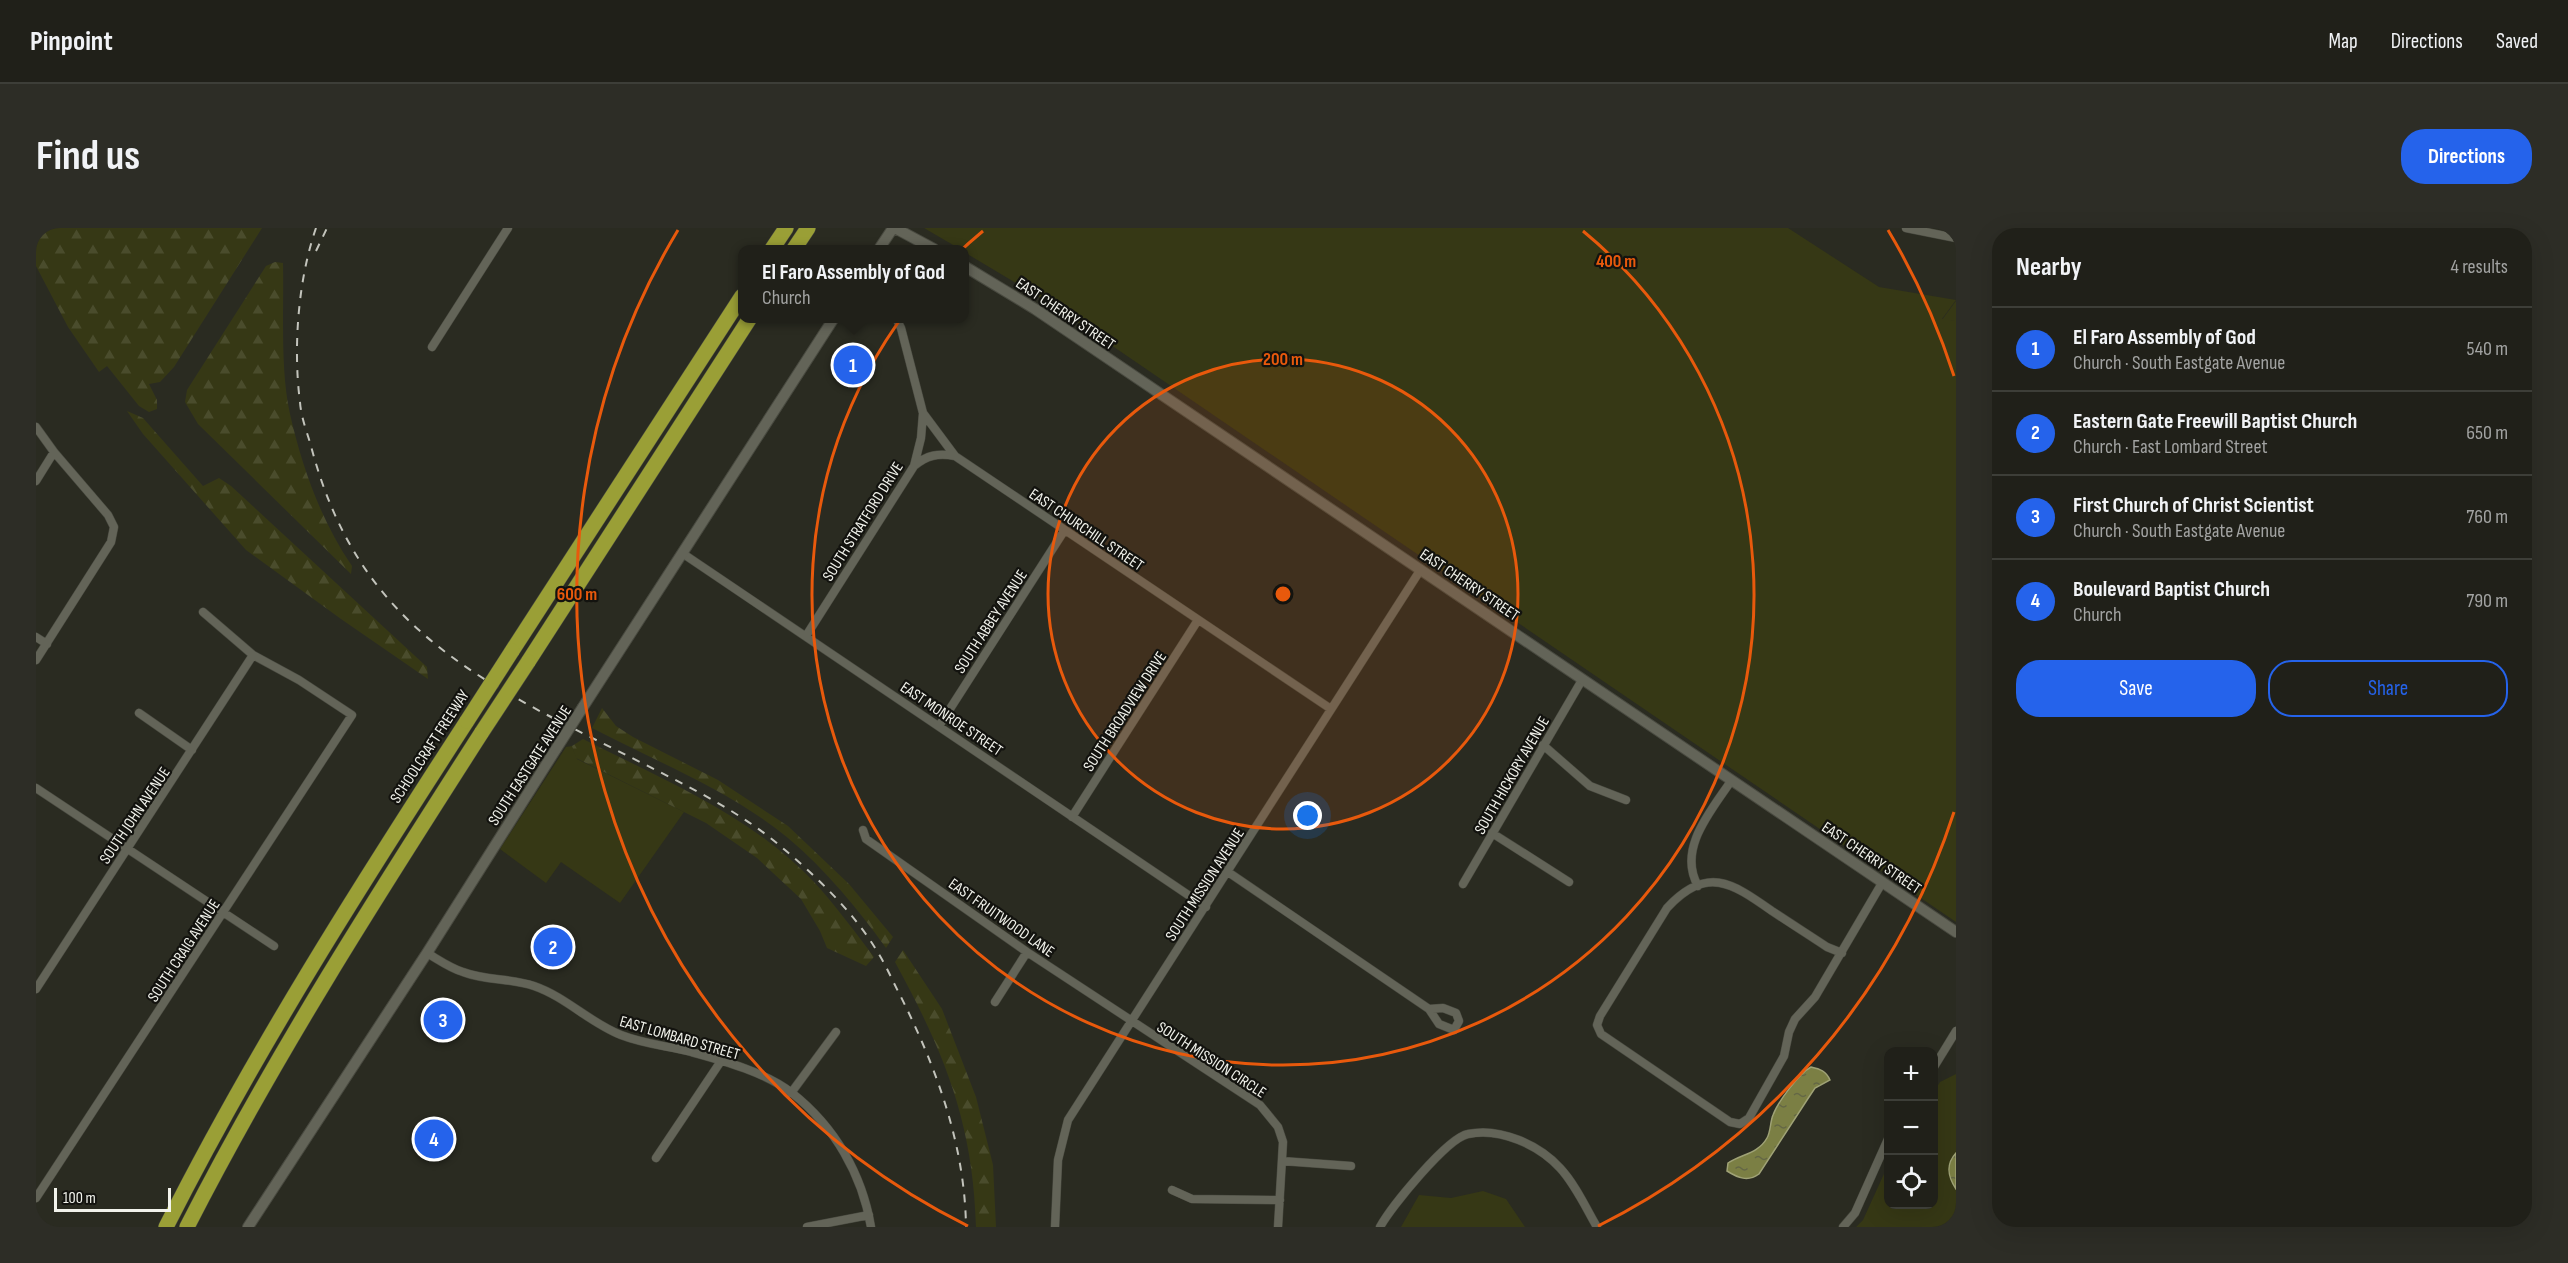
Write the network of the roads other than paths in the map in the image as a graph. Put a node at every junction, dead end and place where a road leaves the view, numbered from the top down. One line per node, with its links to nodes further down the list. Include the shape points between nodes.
1 (508, 228): 16 (street)
2 (786, 228): 7 (highway)
3 (808, 228): 8 (highway)
4 (894, 228): 9 (street); 10 (street)
5 (1906, 228): 6 (street)
6 (1956, 238)
7 (775, 245)
8 (797, 245)
9 (882, 245)
10 (926, 245)
11 (969, 269): 25 (street, EAST CHERRY STREET, via 1035,309)
12 (738, 302): 75 (highway, SCHOOLCRAFT FREEWAY, bridge, via 365,878 287,1006)
13 (747, 323): 76 (highway, bridge, via 365,914 265,1081)
14 (831, 323): 24 (street, SOUTH EASTGATE AVENUE)
15 (898, 323): 17 (street, EAST CHURCHILL STREET)
16 (432, 347)
17 (923, 413): 20 (street, EAST CHURCHILL STREET); 21 (street, SOUTH STRATFORD DRIVE)
18 (36, 427): 19 (street)
19 (54, 452): 22 (street); 30 (street, via 114,527 111,542)
20 (955, 456): 21 (street, via 933,455); 23 (street, EAST CHURCHILL STREET)
21 (914, 466): 28 (street, SOUTH STRATFORD DRIVE)
22 (36, 481)
23 (1065, 531): 27 (street, EAST CHURCHILL STREET); 36 (street, SOUTH ABBEY AVENUE)
24 (682, 553): 28 (street, EAST MONROE STREET); 56 (street, SOUTH EASTGATE AVENUE, bridge)
25 (1420, 569): 33 (street, EAST CHERRY STREET); 34 (street, SOUTH MISSION AVENUE)
26 (204, 612): 31 (street)
27 (1198, 620): 34 (street, EAST CHURCHILL STREET); 42 (street, SOUTH BROADVIEW DRIVE)
28 (806, 636): 36 (street, EAST MONROE STREET)
29 (36, 637): 30 (street)
30 (46, 644): 32 (street)
31 (253, 655): 38 (street, SOUTH JOHN AVENUE); 52 (street, SOUTH CRAIG AVENUE, via 352,715)
32 (36, 660)
33 (1582, 680): 37 (street, SOUTH HICKORY AVENUE); 39 (street, EAST CHERRY STREET)
34 (1331, 709): 46 (street, SOUTH MISSION AVENUE)
35 (139, 713): 38 (street)
36 (939, 726): 42 (street, EAST MONROE STREET)
37 (1544, 745): 41 (street, via 1590,786); 44 (street, SOUTH HICKORY AVENUE)
38 (192, 750): 45 (street, SOUTH JOHN AVENUE)
39 (1731, 781): 48 (street, EAST CHERRY STREET); 50 (street, via 1695,837 1693,876)
40 (36, 788): 45 (street)
41 (1626, 800)
42 (1072, 817): 51 (street, EAST MONROE STREET)
43 (863, 830): 55 (street, EAST FRUITWOOD LANE, via 866,839)
44 (1492, 833): 47 (street); 49 (street, SOUTH HICKORY AVENUE)
45 (128, 849): 52 (street); 58 (street, SOUTH JOHN AVENUE)
46 (1228, 872): 51 (street, SOUTH MISSION AVENUE); 60 (street)
47 (1569, 882)
48 (1882, 883): 53 (street, EAST CHERRY STREET); 57 (street)
49 (1463, 884)
50 (1698, 886): 57 (street, via 1711,882 1736,886); 57 (street, via 1680,894 1667,908 1597,1025 1600,1034 1730,1122 1740,1124 1749,1118 1784,1056 1795,1019 1815,997)
51 (1206, 907): 61 (street, SOUTH MISSION AVENUE)
52 (224, 913): 54 (street); 72 (street, SOUTH CRAIG AVENUE)
53 (1956, 932)
54 (274, 946)
55 (1027, 952): 59 (street); 61 (street, EAST FRUITWOOD LANE)
56 (427, 953): 65 (street, EAST LOMBARD STREET, via 464,973 536,986 620,1035); 77 (street, SOUTH EASTGATE AVENUE)
57 (1842, 953)
58 (36, 989)
59 (995, 1002)
60 (1429, 1009)
61 (1132, 1022): 69 (street, SOUTH MISSION CIRCLE, via 1260,1105 1278,1127 1283,1142); 80 (street, SOUTH MISSION AVENUE, via 1068,1120 1058,1160)
62 (1956, 1031): 64 (street)
63 (836, 1032): 66 (street)
64 (1938, 1060)
65 (721, 1061): 66 (street, EAST LOMBARD STREET); 68 (street)
66 (791, 1093): 74 (street, EAST LOMBARD STREET, via 822,1122 843,1150 858,1178)
67 (1884, 1148): 84 (street, via 1855,1213)
68 (656, 1158)
69 (1282, 1161): 70 (street); 73 (street, SOUTH MISSION CIRCLE)
70 (1351, 1166)
71 (1172, 1190): 73 (street, via 1192,1199)
72 (36, 1198)
73 (1280, 1200): 81 (street, SOUTH MISSION CIRCLE)
74 (869, 1215): 78 (street); 79 (street, EAST LOMBARD STREET)
75 (166, 1227)
76 (187, 1227)
77 (248, 1227)
78 (807, 1227)
79 (871, 1227)
80 (1055, 1227)
81 (1278, 1227)
82 (1380, 1227): 83 (street, via 1409,1186 1439,1155 1466,1134 1488,1132 1512,1137 1539,1151 1560,1169)
83 (1597, 1227)
84 (1844, 1227)

